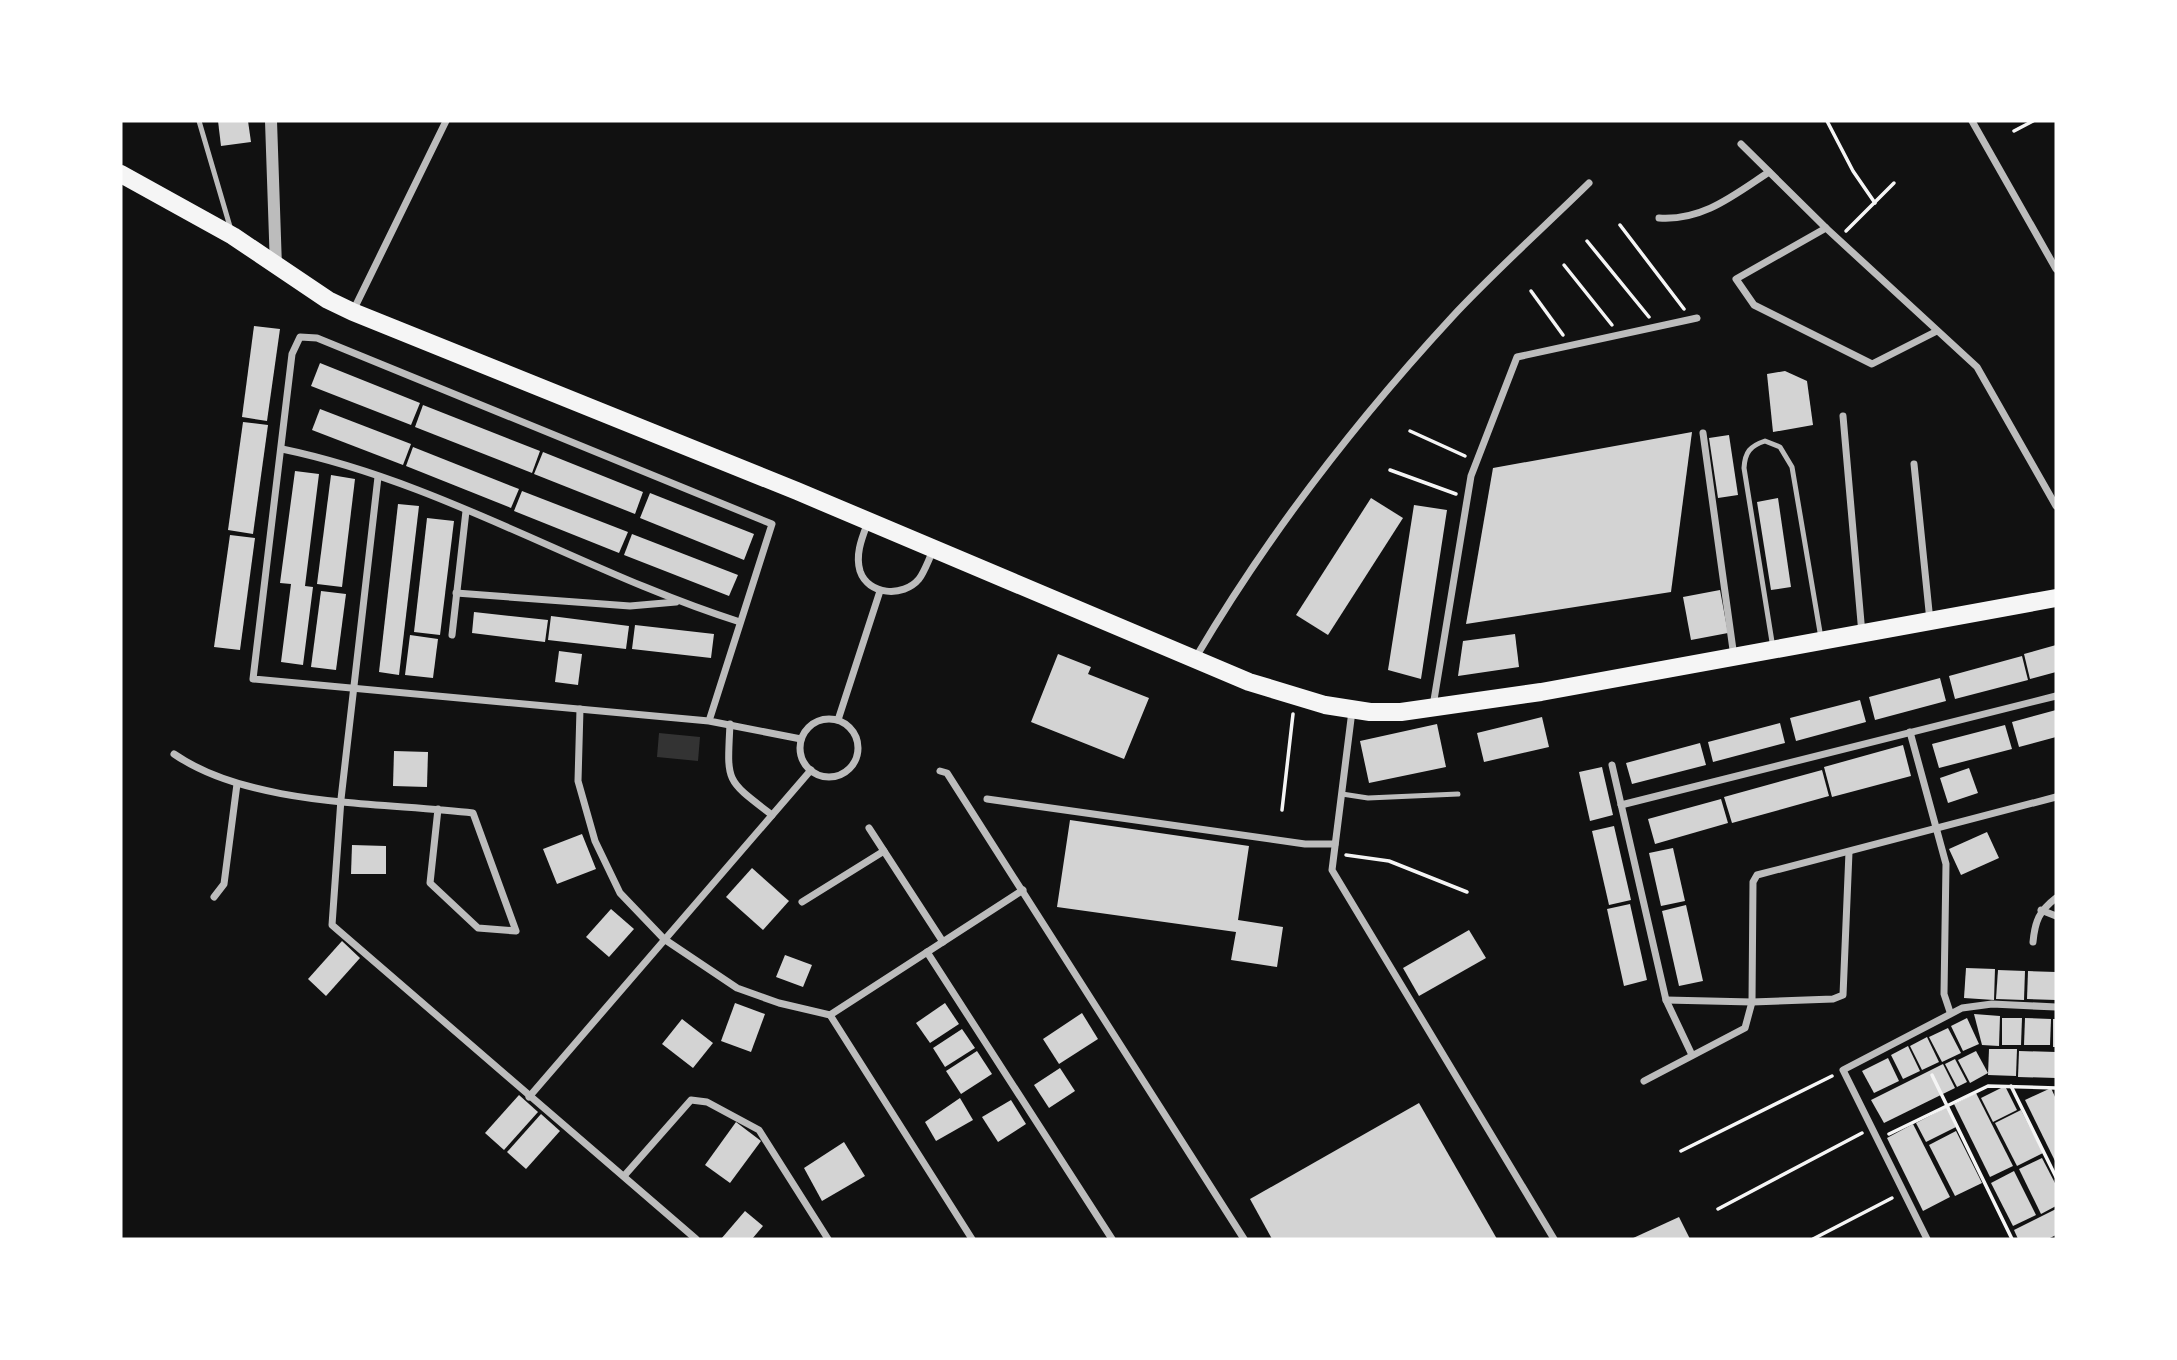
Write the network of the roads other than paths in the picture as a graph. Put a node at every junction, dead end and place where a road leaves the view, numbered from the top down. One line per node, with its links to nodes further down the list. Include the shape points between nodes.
1 (199, 121): 11 (lane)
2 (271, 121): 12 (street)
3 (446, 121): 14 (street)
4 (1972, 121): 13 (street)
5 (1741, 144): 6 (street)
6 (1769, 172): 9 (street, via 1692,217); 10 (street)
7 (121, 174): 11 (main road)
8 (1589, 183): 36 (street, via 1453,316 1370,411 1241,581)
9 (1659, 218)
10 (1826, 228): 16 (street); 16 (street, via 1736,279 1754,305 1871,364)
11 (233, 236): 12 (main road)
12 (276, 267): 14 (main road)
13 (2056, 269)
14 (353, 312): 24 (main road)
15 (1694, 318): 40 (street, via 1517,357 1476,461 1467,498)
16 (1937, 331): 22 (street, via 1978,367)
17 (1843, 416): 33 (street)
18 (1703, 433): 37 (street)
19 (282, 449): 21 (street); 30 (street, via 292,354 300,337 317,338 772,524); 38 (street, via 253,679)
20 (1914, 464): 31 (street)
21 (378, 477): 23 (street); 38 (street)
22 (2056, 506)
23 (466, 511): 27 (street); 29 (street)
24 (868, 522): 25 (main road); 26 (street, via 859,547 860,570 867,584)
25 (934, 549): 26 (street, via 919,579 896,591); 36 (main road)
26 (880, 591): 43 (street)
27 (456, 593): 29 (street, via 630,606); 32 (street)
28 (2056, 598): 31 (main road)
29 (677, 602): 30 (street)
30 (740, 622): 44 (street)
31 (1930, 622): 33 (main road)
32 (452, 635)
33 (1862, 635): 34 (main road)
34 (1821, 642): 35 (main road); 35 (lane, via 1793,467 1780,447 1765,441 1752,446 1744,468)
35 (1774, 651): 37 (main road)
36 (1196, 658): 42 (main road, via 1294,698)
37 (1734, 658): 40 (main road)
38 (353, 691): 41 (street); 56 (street)
39 (2056, 696): 46 (street)
40 (1433, 708): 42 (main road)
41 (580, 709): 44 (street); 72 (street, via 578,781 595,841 620,893)
42 (1352, 711): 53 (street)
43 (838, 720): 47 (street, via 813,724); 50 (street, via 855,733 855,761 845,772 831,777)
44 (709, 721): 45 (street)
45 (730, 724): 47 (street); 60 (street, via 728,761 735,786)
46 (1910, 732): 58 (street); 62 (street)
47 (802, 739): 50 (street, via 802,756)
48 (174, 754): 52 (street, via 193,767)
49 (1612, 765): 58 (street)
50 (811, 770): 60 (street)
51 (940, 771): 66 (street, via 947,773)
52 (237, 784): 56 (street, via 274,794); 67 (street, via 223,884)
53 (1342, 794): 54 (lane, via 1368,798); 63 (street)
54 (1458, 794)
55 (2056, 797): 62 (street)
56 (341, 799): 59 (street); 83 (street, via 332,925)
57 (987, 799): 63 (street, via 1305,844)
58 (1621, 805): 76 (street)
59 (438, 809): 59 (street, via 473,813 516,931 478,928 430,883)
60 (772, 815): 72 (street)
61 (869, 828): 64 (street)
62 (1936, 828): 65 (street); 79 (street, via 1946,864 1944,994)
63 (1335, 844): 90 (street, via 1332,870)
64 (884, 851): 69 (street); 73 (street)
65 (1849, 852): 77 (street, via 1756,875); 77 (street, via 1843,995)
66 (1023, 890): 73 (street); 89 (street)
67 (214, 897)
68 (2056, 898): 70 (street)
69 (802, 902)
70 (2041, 910): 71 (street); 74 (street, via 2034,923)
71 (2056, 916)
72 (664, 939): 80 (street, via 737,988); 83 (street)
73 (943, 942): 75 (street)
74 (2033, 942)
75 (927, 952): 80 (street); 88 (street)
76 (1666, 1000): 77 (street); 81 (street)
77 (1752, 1002): 81 (street, via 1745,1028)
78 (2056, 1007): 79 (street, via 1992,1004)
79 (1950, 1012): 91 (street, via 1843,1070)
80 (830, 1015): 87 (street)
81 (1692, 1055): 82 (street)
82 (1644, 1081)
83 (529, 1097): 84 (street)
84 (624, 1176): 85 (street); 86 (street, via 691,1100 707,1102 759,1130)
85 (695, 1239)
86 (828, 1239)
87 (972, 1239)
88 (1112, 1239)
89 (1244, 1239)
90 (1554, 1239)
91 (1927, 1239)

